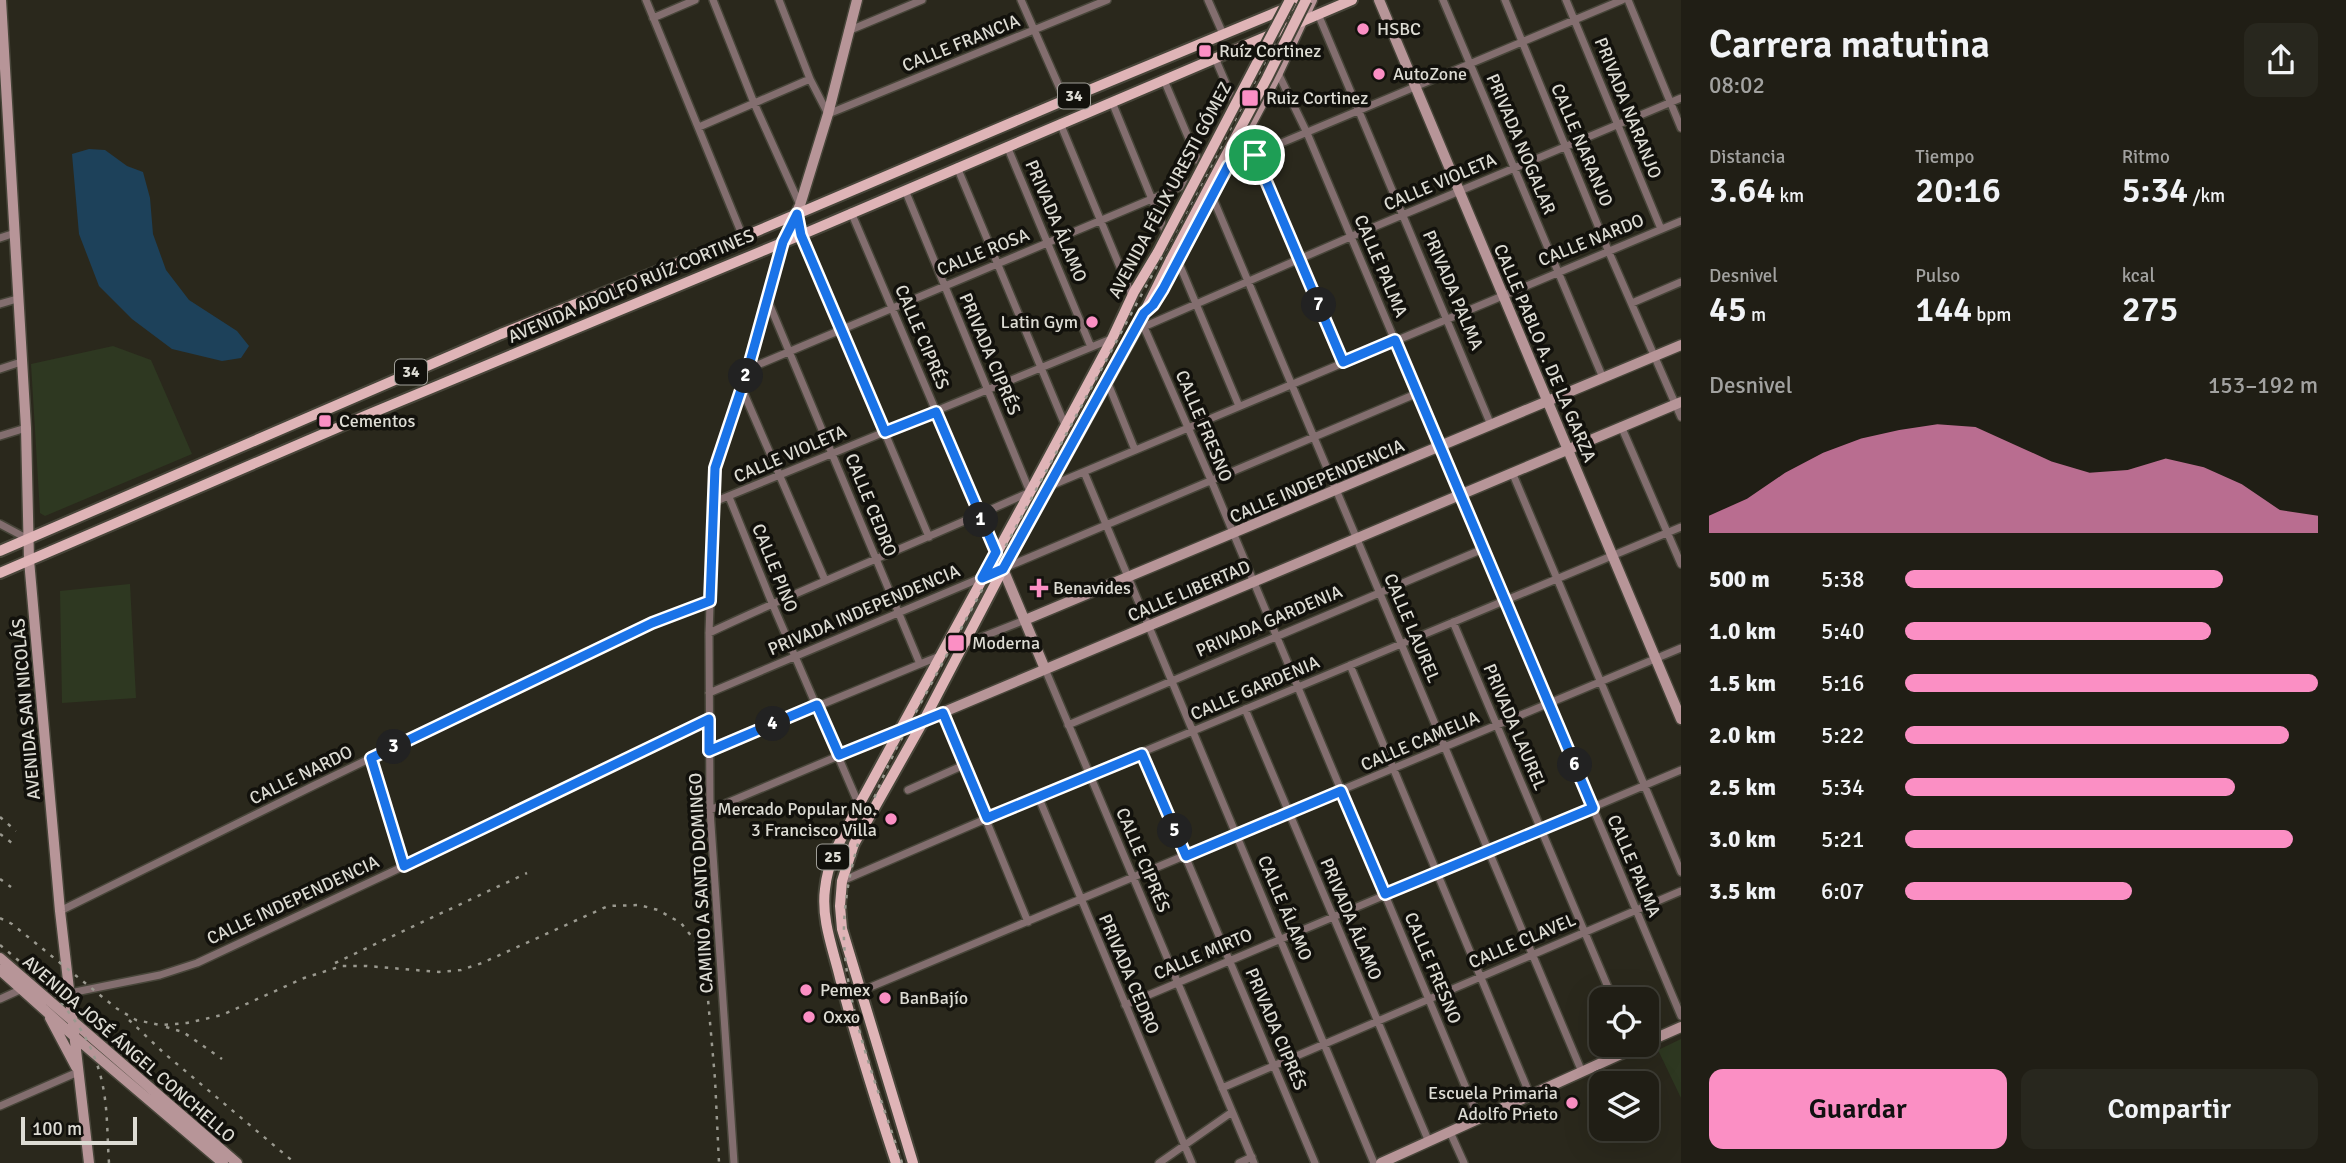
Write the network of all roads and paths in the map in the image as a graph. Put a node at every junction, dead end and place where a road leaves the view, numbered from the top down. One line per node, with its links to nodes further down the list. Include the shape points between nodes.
1 (1, 0): 33 (street, AVENIDA SAN NICOLÁS)
2 (646, 0): 25 (street)
3 (695, 0): 25 (street)
4 (713, 0): 46 (street)
5 (779, 0): 38 (street)
6 (848, 0): 23 (street)
7 (857, 0): 23 (street)
8 (922, 0): 29 (street)
9 (1021, 0): 28 (street)
10 (1107, 0): 28 (street, CALLE FRANCIA)
11 (1209, 0): 30 (street)
12 (1290, 0): 90 (main road, AVENIDA FÉLIX URESTI GÓMEZ / 25, bridge)
13 (1306, 0): 22 (main road, AVENIDA ADOLFO RUÍZ CORTINES / 34); 84 (main road, AVENIDA FÉLIX URESTI GÓMEZ / 25, bridge)
14 (1312, 0): 26 (street)
15 (1352, 0): 24 (main road, AVENIDA ADOLFO RUÍZ CORTINES / 34)
16 (1379, 0): 40 (street, CALLE PABLO A. DE LA GARZA)
17 (1443, 0): 36 (street, PRIVADA NOGALAR)
18 (1505, 0): 32 (street, CALLE NARANJO)
19 (1566, 0): 27 (street, PRIVADA NARANJO)
20 (1622, 0): 27 (street)
21 (1628, 0): 45 (street)
22 (1281, 5): 30 (main road, AVENIDA ADOLFO RUÍZ CORTINES / 34); 31 (street)
23 (854, 13): 29 (street)
24 (1318, 14): 26 (main road, AVENIDA ADOLFO RUÍZ CORTINES / 34); 47 (street, PRIVADA PALMA)
25 (653, 18): 51 (street)
26 (1303, 19): 31 (main road, AVENIDA ADOLFO RUÍZ CORTINES / 34); 37 (street)
27 (1575, 21): 32 (street); 50 (street, PRIVADA NARANJO)
28 (1033, 30): 42 (street); 48 (street, CALLE FRANCIA)
29 (848, 31): 48 (street)
30 (1223, 34): 42 (main road, AVENIDA ADOLFO RUÍZ CORTINES / 34)
31 (1268, 35): 34 (street); 35 (main road, AVENIDA ADOLFO RUÍZ CORTINES / 34)
32 (1522, 42): 36 (street); 56 (street, CALLE NARANJO)
33 (2, 50): 61 (street, AVENIDA SAN NICOLÁS)
34 (1258, 53): 37 (street, via 1270,52); 43 (street)
35 (1215, 58): 39 (main road, AVENIDA ADOLFO RUÍZ CORTINES / 34); 43 (street)
36 (1470, 64): 40 (street); 62 (street, PRIVADA NOGALAR)
37 (1278, 73): 53 (street); 54 (street, CALLE PALMA)
38 (810, 79): 46 (street); 48 (street)
39 (1164, 80): 44 (main road, AVENIDA ADOLFO RUÍZ CORTINES / 34); 58 (street)
40 (1415, 87): 47 (street); 65 (street, CALLE PABLO A. DE LA GARZA)
41 (1681, 98): 45 (street, CALLE VIOLETA)
42 (1065, 100): 68 (main road, AVENIDA ADOLFO RUÍZ CORTINES / 34)
43 (1233, 100): 58 (street)
44 (1112, 102): 49 (main road, AVENIDA ADOLFO RUÍZ CORTINES / 34); 67 (street)
45 (1670, 102): 50 (street, CALLE VIOLETA); 52 (street)
46 (754, 103): 51 (street); 68 (street)
47 (1360, 111): 54 (street); 70 (street, PRIVADA PALMA)
48 (828, 114): 68 (street)
49 (1060, 123): 55 (main road, AVENIDA ADOLFO RUÍZ CORTINES / 34); 71 (street)
50 (1618, 124): 56 (street, CALLE VIOLETA); 73 (street, PRIVADA NARANJO)
51 (699, 127): 77 (street)
52 (1681, 128)
53 (1246, 132): 57 (street); 59 (street)
54 (1307, 133): 57 (street); 78 (street, CALLE PALMA)
55 (1007, 146): 60 (main road, AVENIDA ADOLFO RUÍZ CORTINES / 34); 81 (street, PRIVADA ÁLAMO)
56 (1565, 146): 62 (street, CALLE VIOLETA); 82 (street, CALLE NARANJO)
57 (1255, 155): 59 (street); 83 (street)
58 (1200, 166): 63 (street)
59 (1228, 166): 66 (street)
60 (957, 167): 64 (main road, AVENIDA ADOLFO RUÍZ CORTINES / 34); 85 (street)
61 (5, 169): 75 (street, AVENIDA SAN NICOLÁS)
62 (1514, 169): 65 (street, CALLE VIOLETA); 86 (street, PRIVADA NOGALAR)
63 (1192, 182): 67 (street, CALLE ROSA); 74 (street)
64 (905, 190): 69 (main road, AVENIDA ADOLFO RUÍZ CORTINES / 34); 89 (street, PRIVADA CIPRÉS)
65 (1460, 191): 70 (street, CALLE VIOLETA); 91 (street, CALLE PABLO A. DE LA GARZA)
66 (1212, 196): 84 (street); 87 (street, CALLE LAUREL)
67 (1151, 198): 71 (street, CALLE ROSA); 74 (street)
68 (798, 210): 76 (street); 77 (main road, AVENIDA ADOLFO RUÍZ CORTINES / 34); 80 (street)
69 (851, 212): 76 (main road, AVENIDA ADOLFO RUÍZ CORTINES / 34); 97 (street, CALLE CIPRÉS)
70 (1404, 214): 78 (street, CALLE VIOLETA); 98 (street, PRIVADA PALMA)
71 (1100, 220): 81 (street, CALLE ROSA); 90 (street)
72 (1681, 221): 73 (street, CALLE NARDO)
73 (1661, 229): 82 (street, CALLE NARDO)
74 (1165, 231): 90 (street)
75 (15, 233): 79 (street); 92 (street, AVENIDA SAN NICOLÁS)
76 (801, 235): 80 (main road, AVENIDA ADOLFO RUÍZ CORTINES / 34); 99 (street)
77 (743, 237): 153 (main road, AVENIDA ADOLFO RUÍZ CORTINES / 34, via 501,334)
78 (1350, 237): 83 (street, CALLE VIOLETA); 102 (street, CALLE PALMA)
79 (0, 238)
80 (783, 242): 93 (street); 159 (main road, AVENIDA ADOLFO RUÍZ CORTINES / 34)
81 (1048, 242): 85 (street, CALLE ROSA); 104 (street, PRIVADA ÁLAMO)
82 (1608, 250): 86 (street, CALLE NARDO); 94 (street, CALLE NARANJO)
83 (1299, 259): 87 (street, CALLE VIOLETA); 108 (street)
84 (1175, 260): 96 (street); 100 (main road, AVENIDA FÉLIX URESTI GÓMEZ / 25)
85 (997, 262): 89 (street, CALLE ROSA); 109 (street)
86 (1558, 271): 91 (street, CALLE NARDO); 112 (street, PRIVADA NOGALAR)
87 (1247, 282): 96 (street, CALLE VIOLETA); 114 (street, CALLE LAUREL)
88 (1681, 282): 94 (street)
89 (943, 285): 97 (street, CALLE ROSA); 116 (street, PRIVADA CIPRÉS)
90 (1133, 294): 101 (main road, AVENIDA FÉLIX URESTI GÓMEZ / 25)
91 (1503, 294): 98 (street, CALLE NARDO); 118 (street, CALLE PABLO A. DE LA GARZA)
92 (17, 299): 95 (street); 107 (street, AVENIDA SAN NICOLÁS)
93 (768, 300): 105 (street, CALLE CEDRO); 111 (street)
94 (1632, 303): 106 (street, CALLE NARANJO)
95 (0, 304)
96 (1195, 304): 100 (street, CALLE VIOLETA); 120 (street)
97 (892, 307): 99 (street, CALLE ROSA); 121 (street, CALLE CIPRÉS)
98 (1448, 317): 102 (street, CALLE NARDO); 124 (street, PRIVADA PALMA)
99 (841, 329): 105 (street, CALLE ROSA); 128 (street)
100 (1139, 329): 113 (main road, AVENIDA FÉLIX URESTI GÓMEZ / 25); 126 (street, CALLE FRESNO)
101 (1112, 339): 104 (street, CALLE VIOLETA); 123 (main road, AVENIDA FÉLIX URESTI GÓMEZ / 25)
102 (1395, 340): 108 (street, CALLE NARDO); 117 (street, CALLE PALMA)
103 (1681, 345): 106 (street, CALLE INDEPENDENCIA)
104 (1091, 347): 109 (street, CALLE VIOLETA)
105 (789, 351): 111 (street, CALLE ROSA); 134 (street, CALLE CEDRO)
106 (1655, 356): 112 (street, CALLE INDEPENDENCIA); 119 (street, CALLE NARANJO)
107 (21, 362): 110 (street); 127 (street, AVENIDA SAN NICOLÁS)
108 (1343, 362): 114 (street, CALLE NARDO)
109 (1040, 368): 116 (street, CALLE VIOLETA); 123 (street)
110 (0, 369)
111 (748, 369): 115 (street)
112 (1603, 378): 118 (street, CALLE INDEPENDENCIA)
113 (1107, 381): 133 (street); 139 (main road, AVENIDA FÉLIX URESTI GÓMEZ / 25)
114 (1291, 383): 120 (street, CALLE NARDO); 130 (street, CALLE LAUREL)
115 (742, 388): 137 (street); 144 (street, via 715,468)
116 (988, 390): 121 (street, CALLE VIOLETA); 141 (street, PRIVADA CIPRÉS)
117 (1418, 393): 130 (street, PRIVADA INDEPENDENCIA); 131 (street, CALLE PALMA)
118 (1548, 401): 124 (street, CALLE INDEPENDENCIA); 132 (street, CALLE PABLO A. DE LA GARZA)
119 (1678, 403): 122 (street, CALLE NARANJO); 125 (street, CALLE LIBERTAD)
120 (1239, 406): 126 (street, CALLE NARDO)
121 (936, 412): 128 (street, CALLE VIOLETA); 145 (street, CALLE CIPRÉS)
122 (1681, 416)
123 (1065, 425): 141 (main road, AVENIDA FÉLIX URESTI GÓMEZ / 25)
124 (1491, 425): 131 (street, CALLE INDEPENDENCIA)
125 (1621, 426): 132 (street, CALLE LIBERTAD); 149 (street)
126 (1187, 427): 133 (street, CALLE NARDO); 138 (street, CALLE FRESNO)
127 (26, 428): 129 (street); 153 (street, AVENIDA SAN NICOLÁS)
128 (885, 432): 134 (street, CALLE VIOLETA); 151 (street)
129 (0, 436)
130 (1314, 436): 138 (street, PRIVADA INDEPENDENCIA); 140 (street, CALLE LAUREL)
131 (1440, 447): 140 (street, CALLE INDEPENDENCIA); 142 (street, CALLE PALMA)
132 (1567, 448): 135 (street, CALLE LIBERTAD); 157 (street, CALLE PABLO A. DE LA GARZA)
133 (1135, 450): 136 (street, CALLE NARDO)
134 (833, 453): 137 (street, CALLE VIOLETA); 158 (street, CALLE CEDRO)
135 (1512, 471): 142 (street, CALLE LIBERTAD); 163 (street)
136 (1084, 472): 139 (street, CALLE NARDO); 147 (street, CALLE ÁLAMO)
137 (780, 475): 143 (street, CALLE VIOLETA); 166 (street)
138 (1210, 480): 147 (street, PRIVADA INDEPENDENCIA); 150 (street, CALLE FRESNO)
139 (1050, 486): 161 (main road, AVENIDA FÉLIX URESTI GÓMEZ / 25)
140 (1336, 490): 150 (street, CALLE INDEPENDENCIA); 152 (street, CALLE LAUREL)
141 (1030, 492): 145 (street); 156 (main road, AVENIDA FÉLIX URESTI GÓMEZ / 25)
142 (1460, 494): 152 (street, CALLE LIBERTAD); 154 (street, CALLE PALMA)
143 (729, 497): 144 (street, CALLE VIOLETA); 171 (street, CALLE PINO)
144 (714, 502): 170 (street)
145 (979, 515): 151 (street); 156 (street, CALLE CIPRÉS)
146 (0, 524): 153 (street)
147 (1107, 524): 161 (street, PRIVADA INDEPENDENCIA); 165 (street, CALLE ÁLAMO)
148 (1681, 527): 149 (street, CALLE GARDENIA)
149 (1667, 533): 157 (street, CALLE GARDENIA); 160 (street)
150 (1232, 534): 165 (street, CALLE INDEPENDENCIA); 167 (street, CALLE FRESNO)
151 (929, 537): 158 (street)
152 (1356, 537): 167 (street, CALLE LIBERTAD); 168 (street, CALLE LAUREL)
153 (28, 539): 155 (main road, AVENIDA ADOLFO RUÍZ CORTINES / 34); 159 (street, AVENIDA SAN NICOLÁS)
154 (1483, 549): 168 (street, PRIVADA GARDENIA); 169 (street, CALLE PALMA)
155 (0, 551)
156 (996, 552): 164 (main road, AVENIDA FÉLIX URESTI GÓMEZ / 25)
157 (1613, 555): 163 (street, CALLE GARDENIA); 183 (street, CALLE PABLO A. DE LA GARZA)
158 (876, 559): 166 (street); 172 (street, CALLE CEDRO)
159 (29, 560): 162 (main road, AVENIDA ADOLFO RUÍZ CORTINES / 34); 232 (street, AVENIDA SAN NICOLÁS)
160 (1681, 564)
161 (1003, 569): 164 (street, PRIVADA INDEPENDENCIA); 173 (street, CALLE CIPRÉS); 179 (main road, AVENIDA FÉLIX URESTI GÓMEZ / 25)
162 (0, 573)
163 (1558, 577): 169 (street, CALLE GARDENIA); 188 (street)
164 (982, 578): 172 (street, PRIVADA INDEPENDENCIA); 182 (main road, AVENIDA FÉLIX URESTI GÓMEZ / 25)
165 (1129, 578): 173 (street, CALLE INDEPENDENCIA); 175 (street, CALLE ÁLAMO)
166 (825, 580): 171 (street)
167 (1252, 581): 175 (street, CALLE LIBERTAD); 177 (street, CALLE FRESNO)
168 (1379, 591): 177 (street, PRIVADA GARDENIA); 178 (street, CALLE LAUREL)
169 (1506, 599): 174 (street, CALLE GARDENIA); 191 (street, CALLE PALMA)
170 (710, 601): 176 (street, CAMINO A SANTO DOMINGO); 206 (street, CALLE NARDO, via 661,619)
171 (772, 603): 176 (street); 181 (street, CALLE PINO)
172 (899, 611): 181 (street, PRIVADA INDEPENDENCIA); 184 (street, CALLE CEDRO)
173 (1025, 620): 179 (street, CALLE INDEPENDENCIA); 186 (street, CALLE CIPRÉS)
174 (1453, 622): 178 (street, CALLE GARDENIA); 199 (street, PRIVADA LAUREL)
175 (1149, 625): 186 (street, CALLE LIBERTAD); 187 (street, CALLE ÁLAMO)
176 (709, 633): 190 (street, CAMINO A SANTO DOMINGO)
177 (1276, 635): 187 (street, PRIVADA GARDENIA); 189 (street, CALLE FRESNO)
178 (1402, 643): 185 (street, CALLE GARDENIA); 202 (street, CALLE LAUREL)
179 (963, 644): 197 (main road, AVENIDA FÉLIX URESTI GÓMEZ / 25)
180 (1681, 648): 183 (street, CALLE CAMELIA)
181 (795, 655): 190 (street, PRIVADA INDEPENDENCIA); 192 (street, CALLE PINO)
182 (940, 656): 184 (street); 200 (main road, AVENIDA FÉLIX URESTI GÓMEZ / 25)
183 (1656, 659): 188 (street, CALLE CAMELIA); 196 (street, CALLE PABLO A. DE LA GARZA)
184 (920, 664): 192 (street)
185 (1350, 665): 189 (street, CALLE GARDENIA); 208 (street)
186 (1045, 669): 194 (street, CALLE LIBERTAD); 198 (street, CALLE CIPRÉS)
187 (1172, 679): 198 (street, PRIVADA GARDENIA); 201 (street, CALLE ÁLAMO)
188 (1601, 682): 191 (street, CALLE CAMELIA); 211 (street)
189 (1297, 687): 193 (street, CALLE GARDENIA); 213 (street, CALLE FRESNO)
190 (709, 693): 195 (street, CAMINO A SANTO DOMINGO)
191 (1549, 704): 199 (street, CALLE CAMELIA); 216 (street, CALLE PALMA)
192 (817, 705): 203 (street); 205 (street, CALLE PINO)
193 (1245, 709): 201 (street, CALLE GARDENIA); 218 (street, PRIVADA ÁLAMO)
194 (943, 713): 197 (street, CALLE LIBERTAD); 207 (street)
195 (709, 719): 203 (street, CAMINO A SANTO DOMINGO); 224 (street, CALLE INDEPENDENCIA)
196 (1681, 719)
197 (924, 720): 200 (street, CALLE LIBERTAD); 228 (main road, AVENIDA FÉLIX URESTI GÓMEZ / 25, via 854,844)
198 (1068, 725): 210 (street, CALLE CIPRÉS)
199 (1498, 726): 202 (street, CALLE CAMELIA); 220 (street, PRIVADA LAUREL)
200 (901, 730): 205 (street, CALLE LIBERTAD); 215 (main road, AVENIDA FÉLIX URESTI GÓMEZ / 25)
201 (1194, 731): 204 (street, CALLE GARDENIA); 221 (street, CALLE ÁLAMO)
202 (1445, 747): 208 (street, CALLE CAMELIA); 222 (street, CALLE LAUREL)
203 (709, 751): 217 (street, CAMINO A SANTO DOMINGO)
204 (1142, 754): 210 (street, CALLE GARDENIA); 223 (street, PRIVADA CIPRÉS)
205 (839, 755): 215 (street, CALLE PINO); 217 (street, CALLE LIBERTAD)
206 (371, 758): 224 (street); 232 (street, CALLE NARDO)
207 (964, 765): 212 (street); 219 (street)
208 (1393, 769): 213 (street, CALLE CAMELIA); 226 (street)
209 (1681, 770): 211 (street, CALLE MIRTO)
210 (1090, 774): 214 (street, CALLE GARDENIA); 227 (street, CALLE CIPRÉS)
211 (1644, 785): 216 (street, CALLE MIRTO); 225 (street)
212 (908, 790)
213 (1341, 791): 218 (street, CALLE CAMELIA); 230 (street, CALLE FRESNO)
214 (1038, 796): 219 (street, CALLE GARDENIA); 231 (street, PRIVADA CEDRO)
215 (859, 805): 276 (main road, AVENIDA FÉLIX URESTI GÓMEZ / 25, via 828,873 824,913 853,1028)
216 (1593, 808): 220 (street, CALLE MIRTO); 233 (street, CALLE PALMA)
217 (710, 810): 275 (street, CAMINO A SANTO DOMINGO)
218 (1289, 813): 221 (street, CALLE CAMELIA); 234 (street, PRIVADA ÁLAMO)
219 (987, 818): 228 (street, CALLE GARDENIA); 235 (street)
220 (1541, 829): 222 (street, CALLE MIRTO); 236 (street, PRIVADA LAUREL)
221 (1237, 835): 223 (street, CALLE CAMELIA); 237 (street, CALLE ÁLAMO)
222 (1489, 851): 226 (street, CALLE MIRTO); 238 (street, CALLE LAUREL)
223 (1186, 856): 227 (street, CALLE CAMELIA); 240 (street, PRIVADA CIPRÉS)
224 (404, 866): 247 (street, CALLE INDEPENDENCIA, via 179,970)
225 (1681, 872)
226 (1437, 873): 230 (street, CALLE MIRTO); 242 (street)
227 (1134, 878): 231 (street, CALLE CAMELIA); 243 (street, CALLE CIPRÉS)
228 (842, 881): 246 (main road, AVENIDA FÉLIX URESTI GÓMEZ / 25, via 842,929)
229 (1681, 891): 233 (street, CALLE CLAVEL)
230 (1385, 894): 234 (street, CALLE MIRTO); 248 (street, CALLE FRESNO)
231 (1082, 900): 235 (street, CALLE CAMELIA); 250 (street, PRIVADA CEDRO)
232 (60, 911): 247 (street, AVENIDA SAN NICOLÁS)
233 (1635, 911): 236 (street, CALLE CLAVEL); 252 (street, CALLE PALMA)
234 (1333, 917): 237 (street, CALLE MIRTO); 253 (street, PRIVADA ÁLAMO)
235 (1028, 922): 246 (street, CALLE CAMELIA)
236 (1584, 932): 238 (street, CALLE CLAVEL); 244 (street, PRIVADA LAUREL)
237 (1281, 938): 240 (street, CALLE MIRTO); 258 (street, CALLE ÁLAMO)
238 (1532, 954): 242 (street, CALLE CLAVEL); 262 (street, CALLE LAUREL)
239 (0, 958): 254 (street, AVENIDA JOSÉ ÁNGEL CONCHELLO)
240 (1230, 960): 243 (street, CALLE MIRTO); 260 (street, PRIVADA CIPRÉS)
241 (0, 970): 245 (street, AVENIDA JOSÉ ÁNGEL CONCHELLO)
242 (1480, 976): 248 (street, CALLE CLAVEL); 264 (street)
243 (1177, 983): 250 (street, CALLE MIRTO); 263 (street, CALLE CIPRÉS)
244 (1608, 987)
245 (23, 989): 249 (street); 251 (street, AVENIDA JOSÉ ÁNGEL CONCHELLO)
246 (861, 991): 277 (main road, AVENIDA FÉLIX URESTI GÓMEZ / 25)
247 (70, 993): 254 (street, AVENIDA SAN NICOLÁS)
248 (1429, 998): 253 (street, CALLE CLAVEL); 267 (street, CALLE FRESNO)
249 (0, 999)
250 (1125, 1005): 270 (street, PRIVADA CEDRO)
251 (44, 1009): 257 (street, AVENIDA JOSÉ ÁNGEL CONCHELLO); 261 (street)
252 (1681, 1016)
253 (1377, 1020): 258 (street, CALLE CLAVEL); 269 (street, PRIVADA ÁLAMO)
254 (74, 1023): 257 (street, AVENIDA SAN NICOLÁS); 274 (street, AVENIDA JOSÉ ÁNGEL CONCHELLO)
255 (1681, 1027): 256 (street)
256 (1659, 1037)
257 (76, 1038): 261 (street, AVENIDA SAN NICOLÁS); 273 (street, AVENIDA JOSÉ ÁNGEL CONCHELLO)
258 (1325, 1042): 260 (street, CALLE CLAVEL); 282 (street, CALLE ÁLAMO)
259 (1613, 1057): 262 (street)
260 (1274, 1065): 263 (street, CALLE CLAVEL); 281 (street, PRIVADA CIPRÉS)
261 (78, 1072): 265 (street); 272 (street, AVENIDA SAN NICOLÁS)
262 (1582, 1072): 264 (street)
263 (1222, 1088): 266 (street, CALLE CIPRÉS)
264 (1530, 1096): 267 (street)
265 (0, 1105)
266 (1232, 1112): 270 (street); 271 (street, CALLE CIPRÉS)
267 (1479, 1119): 268 (street)
268 (1450, 1132): 269 (street); 284 (street)
269 (1429, 1142): 283 (street)
270 (1184, 1145): 278 (street); 279 (street, PRIVADA CEDRO)
271 (1253, 1160): 280 (street)
272 (89, 1163)
273 (223, 1163)
274 (237, 1163)
275 (734, 1163)
276 (896, 1163)
277 (914, 1163)
278 (1159, 1163)
279 (1192, 1163)
280 (1238, 1163)
281 (1315, 1163)
282 (1374, 1163)
283 (1381, 1163)
284 (1464, 1163)

